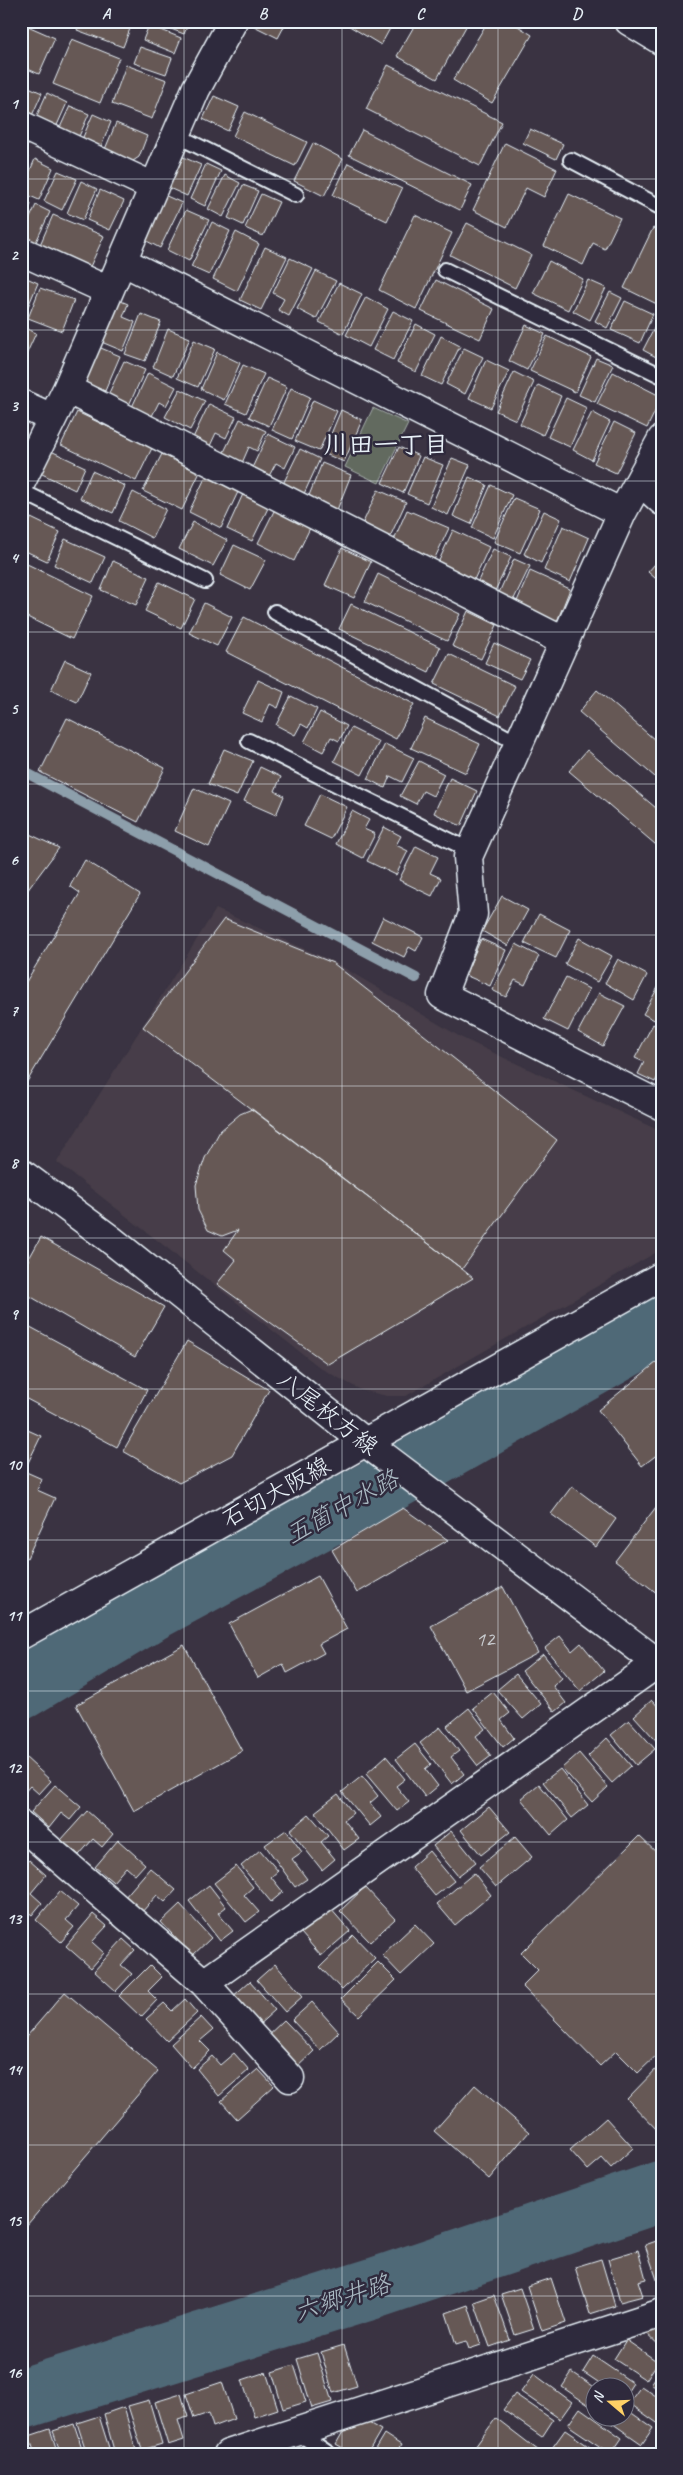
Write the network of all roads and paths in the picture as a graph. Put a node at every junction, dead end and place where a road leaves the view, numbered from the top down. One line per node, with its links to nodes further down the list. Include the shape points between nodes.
1 (629, 21): 3 (street)
2 (228, 23): 5 (street)
3 (662, 41)
4 (21, 125): 7 (street)
5 (176, 135): 7 (street); 8 (lane)
6 (571, 160): 9 (lane)
7 (154, 187): 11 (street)
8 (296, 195)
9 (660, 203)
10 (21, 251): 13 (street)
11 (122, 261): 13 (street); 23 (street)
12 (445, 270): 14 (lane)
13 (109, 291): 15 (street)
14 (662, 376)
15 (67, 388): 17 (street); 26 (street)
16 (21, 404): 17 (street)
17 (52, 418): 20 (street)
18 (662, 439): 19 (street)
19 (640, 481): 22 (street); 23 (street)
20 (21, 482)
21 (21, 492): 24 (lane)
22 (662, 501)
23 (622, 513): 26 (street)
24 (205, 581)
25 (275, 612): 28 (lane)
26 (565, 642): 28 (street)
27 (249, 742): 29 (lane)
28 (519, 744): 29 (street)
29 (471, 851): 30 (street, via 468,857 473,914 442,995)
30 (662, 1106)
31 (21, 1174): 33 (street, 八尾枚方線, via 110,1240)
32 (662, 1276): 33 (street, 石切大阪線)
33 (365, 1442): 34 (street, 石切大阪線); 35 (street, 八尾枚方線)
34 (21, 1635)
35 (660, 1664): 37 (street)
36 (21, 1825): 37 (street)
37 (204, 1983): 38 (street)
38 (290, 2078)
39 (662, 2313): 40 (street)
40 (296, 2432): 41 (street); 42 (lane)
41 (228, 2454)
42 (329, 2454)

